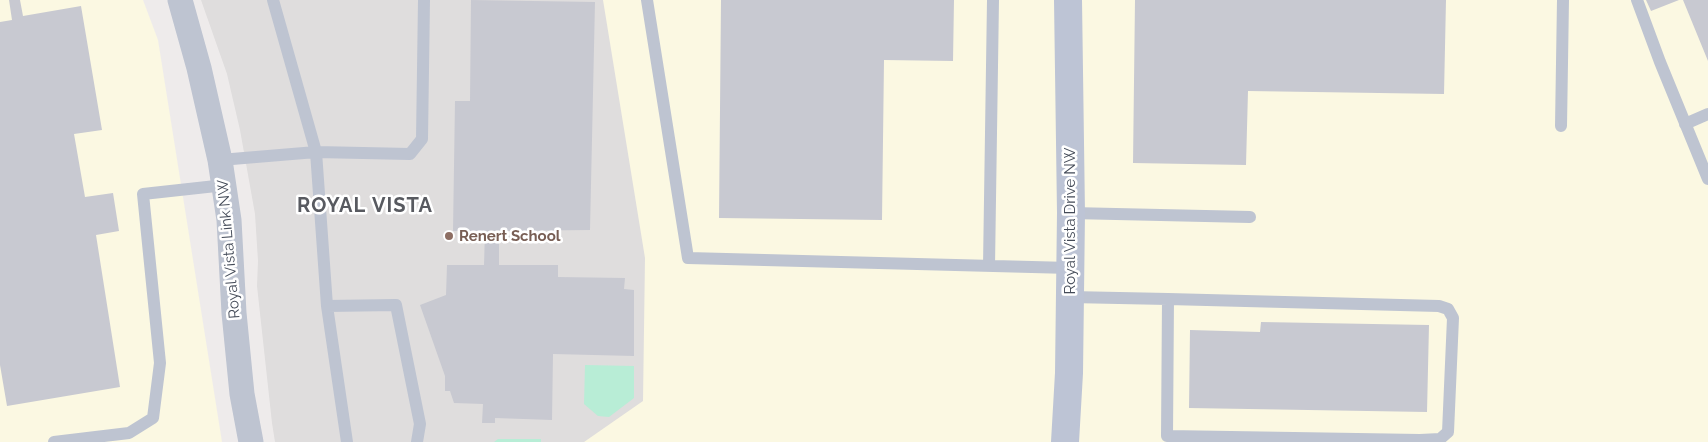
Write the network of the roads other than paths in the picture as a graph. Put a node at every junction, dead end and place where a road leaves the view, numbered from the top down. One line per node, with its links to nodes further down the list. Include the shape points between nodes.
1 (180, 0): 13 (street, Royal Vista Link NW)
2 (273, 0): 12 (lane)
3 (424, 0): 12 (lane, via 422,140 410,154)
4 (647, 0): 18 (lane, via 688,258)
5 (993, 0): 18 (lane)
6 (1068, 0): 16 (street, Royal Vista Drive NW)
7 (1563, 0): 11 (lane)
8 (1637, 0): 10 (lane)
9 (1708, 114): 10 (lane)
10 (1685, 124): 14 (lane)
11 (1561, 126)
12 (316, 152): 13 (lane); 22 (lane)
13 (220, 160): 15 (street, Royal Vista Link NW)
14 (1708, 179)
15 (224, 185): 23 (lane, via 143,194 160,363 153,418 129,433); 24 (street, Royal Vista Link NW, via 242,394)
16 (1071, 213): 17 (lane); 19 (street, Royal Vista Drive NW)
17 (1250, 217)
18 (990, 266): 19 (lane)
19 (1070, 268): 20 (street, Royal Vista Drive NW)
20 (1070, 297): 21 (lane); 27 (street, Royal Vista Drive NW)
21 (1168, 299): 21 (lane, via 1440,306 1448,309 1453,318 1448,432 1440,439 1420,440 1167,436)
22 (328, 306): 25 (lane); 26 (lane, via 396,305 420,424)
23 (54, 442)
24 (251, 442)
25 (347, 442)
26 (417, 442)
27 (1066, 442)

